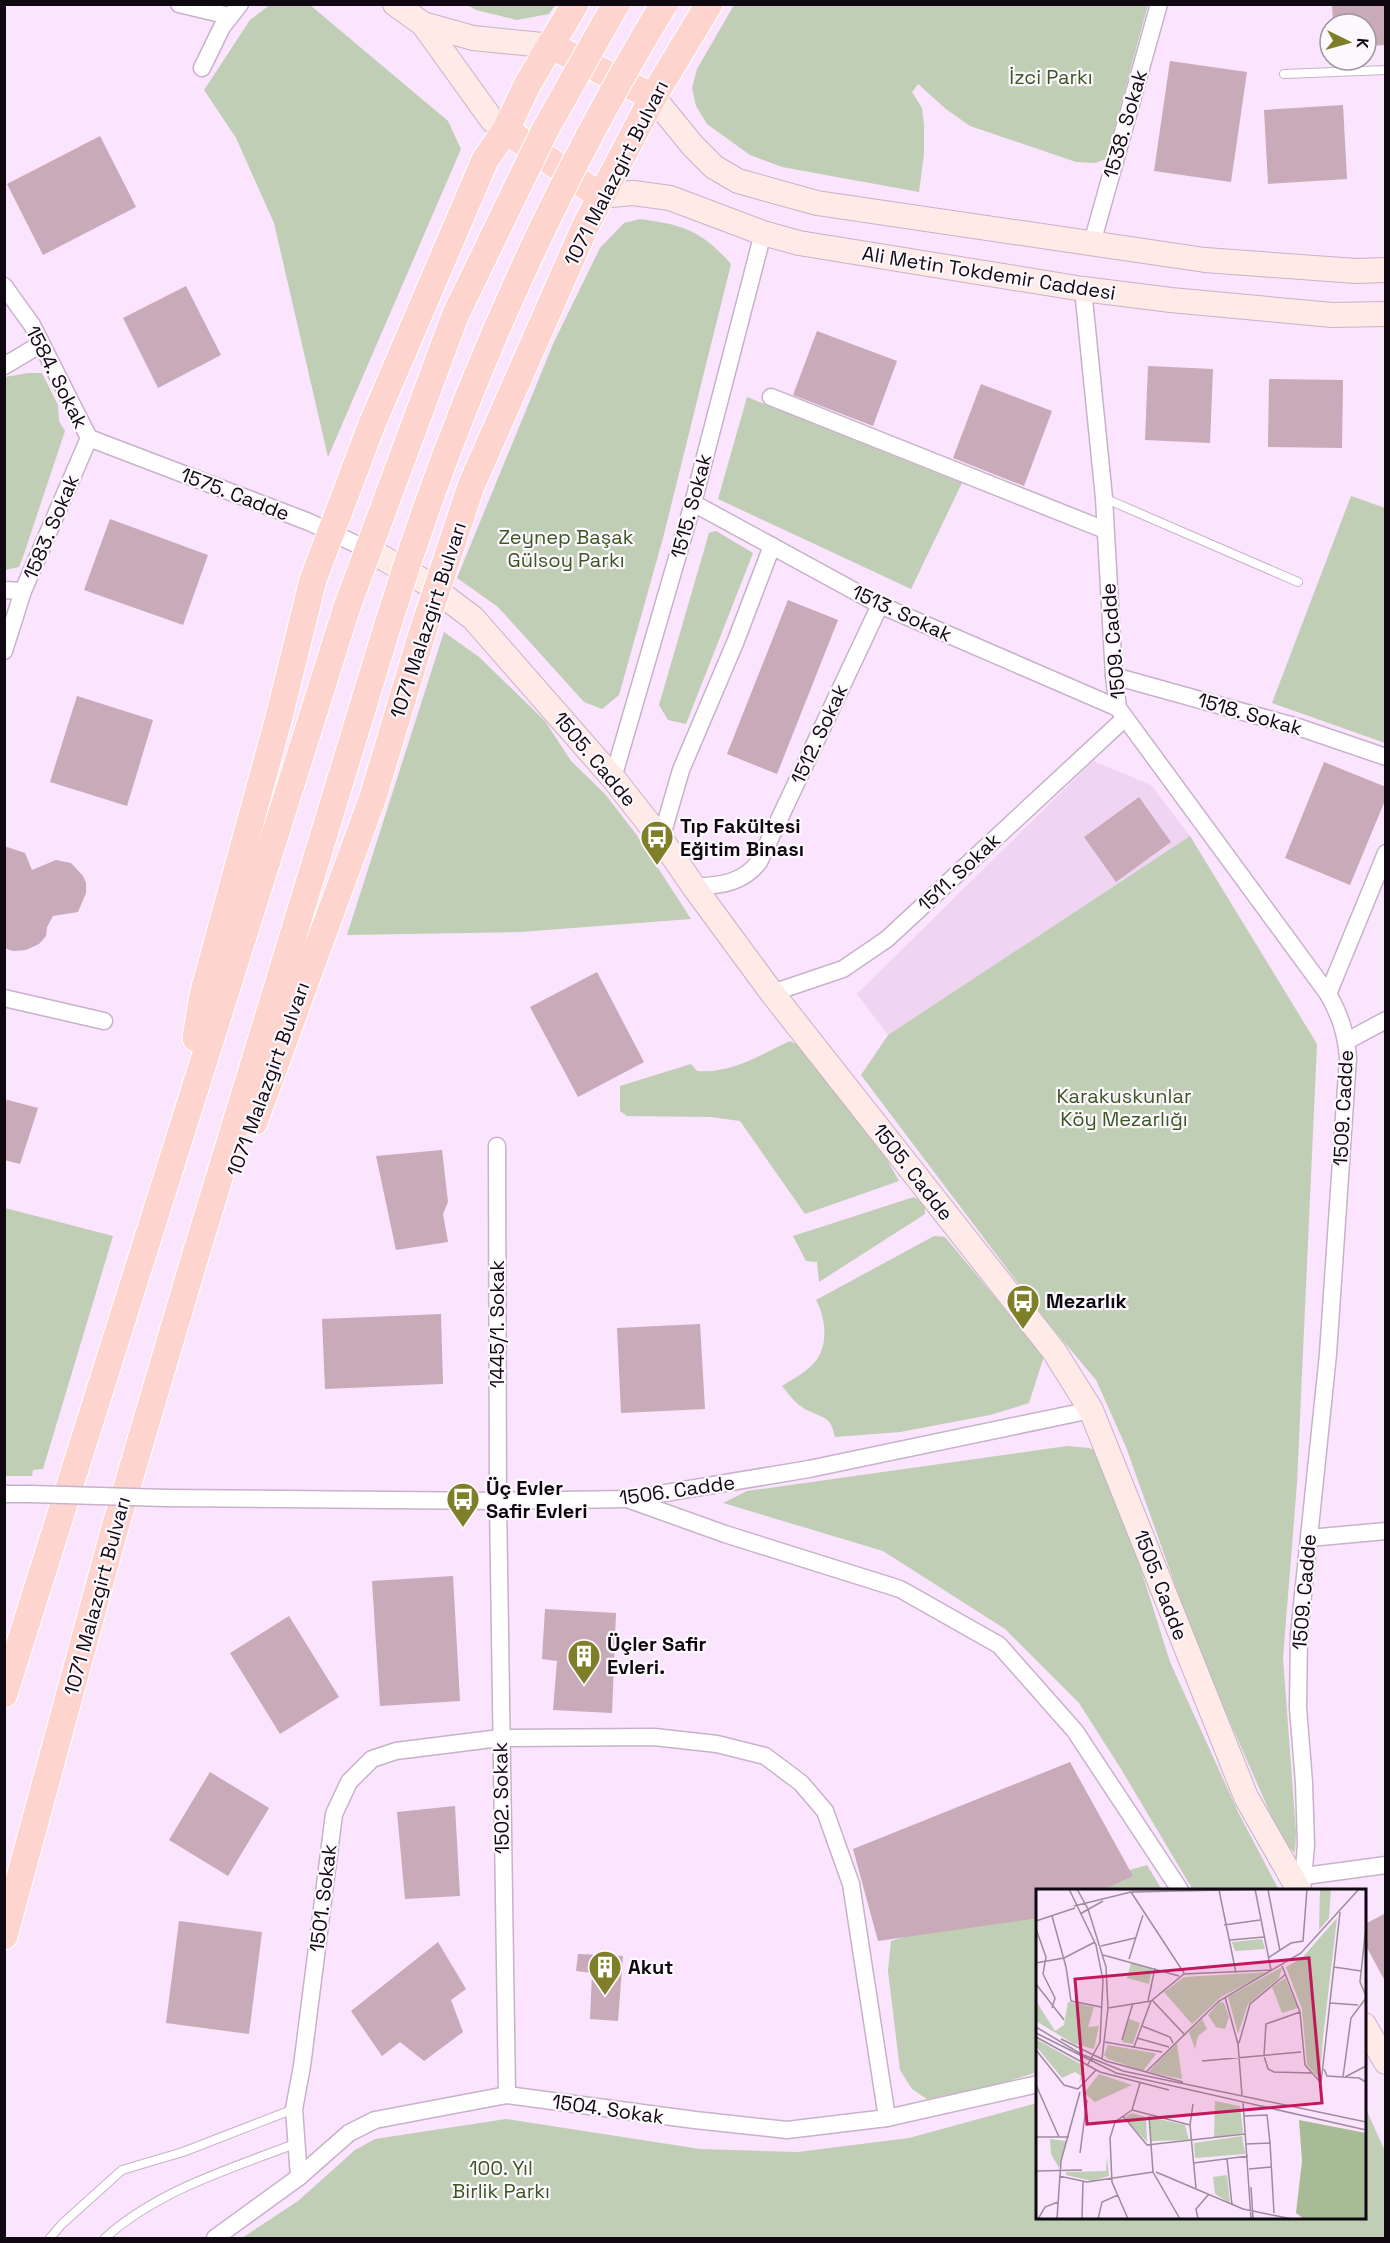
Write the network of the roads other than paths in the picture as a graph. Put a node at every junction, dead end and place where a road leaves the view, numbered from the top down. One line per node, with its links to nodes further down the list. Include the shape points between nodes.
1 (179, 4): 8 (street)
2 (395, 4): 9 (street)
3 (575, 4): 10 (main road)
4 (616, 4): 50 (main road, bridge, via 545,130 455,316 347,607)
5 (664, 4): 52 (main road, 1071 Malazgirt Bulvarı, bridge, via 589,135 530,256 477,374 413,543)
6 (709, 4): 14 (main road, 1071 Malazgirt Bulvarı)
7 (1159, 4): 18 (street, 1538. Sokak)
8 (235, 10): 11 (street)
9 (423, 24): 10 (street, via 473,38); 15 (street, via 492,120)
10 (552, 45): 14 (main road); 15 (main road)
11 (202, 68)
12 (1386, 70): 13 (lane)
13 (1284, 74)
14 (653, 97): 16 (main road, 1071 Malazgirt Bulvarı); 18 (street, via 714,167 738,181 817,203)
15 (506, 130): 16 (main road); 50 (main road, bridge, via 485,160 372,424 313,580 203,995)
16 (600, 196): 17 (street, Ali Metin Tokdemir Caddesi, via 633,193 670,198); 52 (main road, 1071 Malazgirt Bulvarı, bridge, via 471,486 373,797 240,1162)
17 (763, 233): 21 (street, Ali Metin Tokdemir Caddesi, via 800,243); 28 (street, 1515. Sokak)
18 (1092, 243): 19 (street, via 1205,260 1356,272)
19 (1386, 270)
20 (4, 286): 23 (street, 1584. Sokak, via 32,325)
21 (1083, 289): 22 (street, Ali Metin Tokdemir Caddesi, via 1332,315); 27 (street, 1509. Cadde)
22 (1386, 314)
23 (41, 345): 24 (street); 26 (street, 1584. Sokak)
24 (4, 366)
25 (771, 398): 29 (street)
26 (89, 438): 31 (street, 1575. Cadde, via 309,522); 34 (street, 1583. Sokak)
27 (1104, 498): 29 (street, 1509. Cadde); 32 (lane)
28 (693, 503): 30 (street, 1513. Sokak); 40 (street, 1515. Sokak)
29 (1105, 530): 37 (street, 1509. Cadde)
30 (772, 546): 35 (street, 1513. Sokak); 41 (street, via 681,770)
31 (378, 555): 40 (street, 1505. Cadde, via 425,582 473,618)
32 (1298, 582)
33 (4, 590): 34 (street)
34 (23, 591): 36 (street, 1583. Sokak)
35 (880, 605): 38 (street, 1513. Sokak); 43 (street, 1512. Sokak, via 759,862 751,873 736,881)
36 (4, 651)
37 (1114, 676): 38 (street, 1509. Cadde); 39 (street, 1518. Sokak, via 1301,728)
38 (1121, 714): 44 (street, 1511. Sokak, via 887,939 843,969); 45 (street, 1509. Cadde)
39 (1386, 757)
40 (613, 778): 41 (street, 1505. Cadde)
41 (661, 839): 43 (street, 1505. Cadde)
42 (1386, 854): 45 (street)
43 (694, 887): 44 (street, 1505. Cadde)
44 (772, 993): 53 (street, 1505. Cadde, via 1054,1351)
45 (1328, 994): 49 (street, 1509. Cadde, via 1344,1025)
46 (4, 998): 48 (street)
47 (1386, 1020): 49 (street)
48 (104, 1021)
49 (1347, 1041): 58 (street, 1509. Cadde, via 1328,1354)
50 (179, 1137): 59 (main road)
51 (497, 1146): 56 (street, 1445/1. Sokak)
52 (195, 1257): 64 (main road, 1071 Malazgirt Bulvarı, via 114,1531)
53 (1091, 1410): 55 (street, 1506. Cadde, via 809,1469); 62 (street, 1505. Cadde, via 1246,1797)
54 (4, 1494): 56 (street, 1506. Cadde, bridge)
55 (629, 1499): 56 (street, 1506. Cadde); 63 (street, via 900,1589 999,1645 1075,1731)
56 (498, 1502): 60 (street, 1502. Sokak)
57 (1386, 1531): 58 (street)
58 (1309, 1538): 62 (street, 1509. Cadde, via 1298,1667 1306,1816)
59 (4, 1694)
60 (500, 1738): 68 (street, 1502. Sokak); 69 (street, 1501. Sokak, via 396,1751 372,1759 349,1782 334,1814); 70 (street, 1501. Sokak, via 654,1737 717,1744 765,1756 801,1783 825,1811 851,1884)
61 (1386, 1865): 62 (street)
62 (1302, 1886)
63 (1179, 1889)
64 (4, 1936)
65 (1366, 2027): 66 (street)
66 (1386, 2062)
67 (1036, 2084): 70 (street, 1504. Sokak)
68 (507, 2095): 70 (street, 1504. Sokak, via 787,2130); 72 (street, 1504. Sokak, via 375,2120 349,2133)
69 (294, 2109): 71 (street, 1501. Sokak); 73 (lane, via 183,2152 122,2170)
70 (887, 2118)
71 (297, 2143): 72 (street, 1501. Sokak); 74 (lane, via 185,2187 144,2208)
72 (300, 2177): 75 (street, 1504. Sokak)
73 (50, 2238)
74 (105, 2238)
75 (215, 2238)

